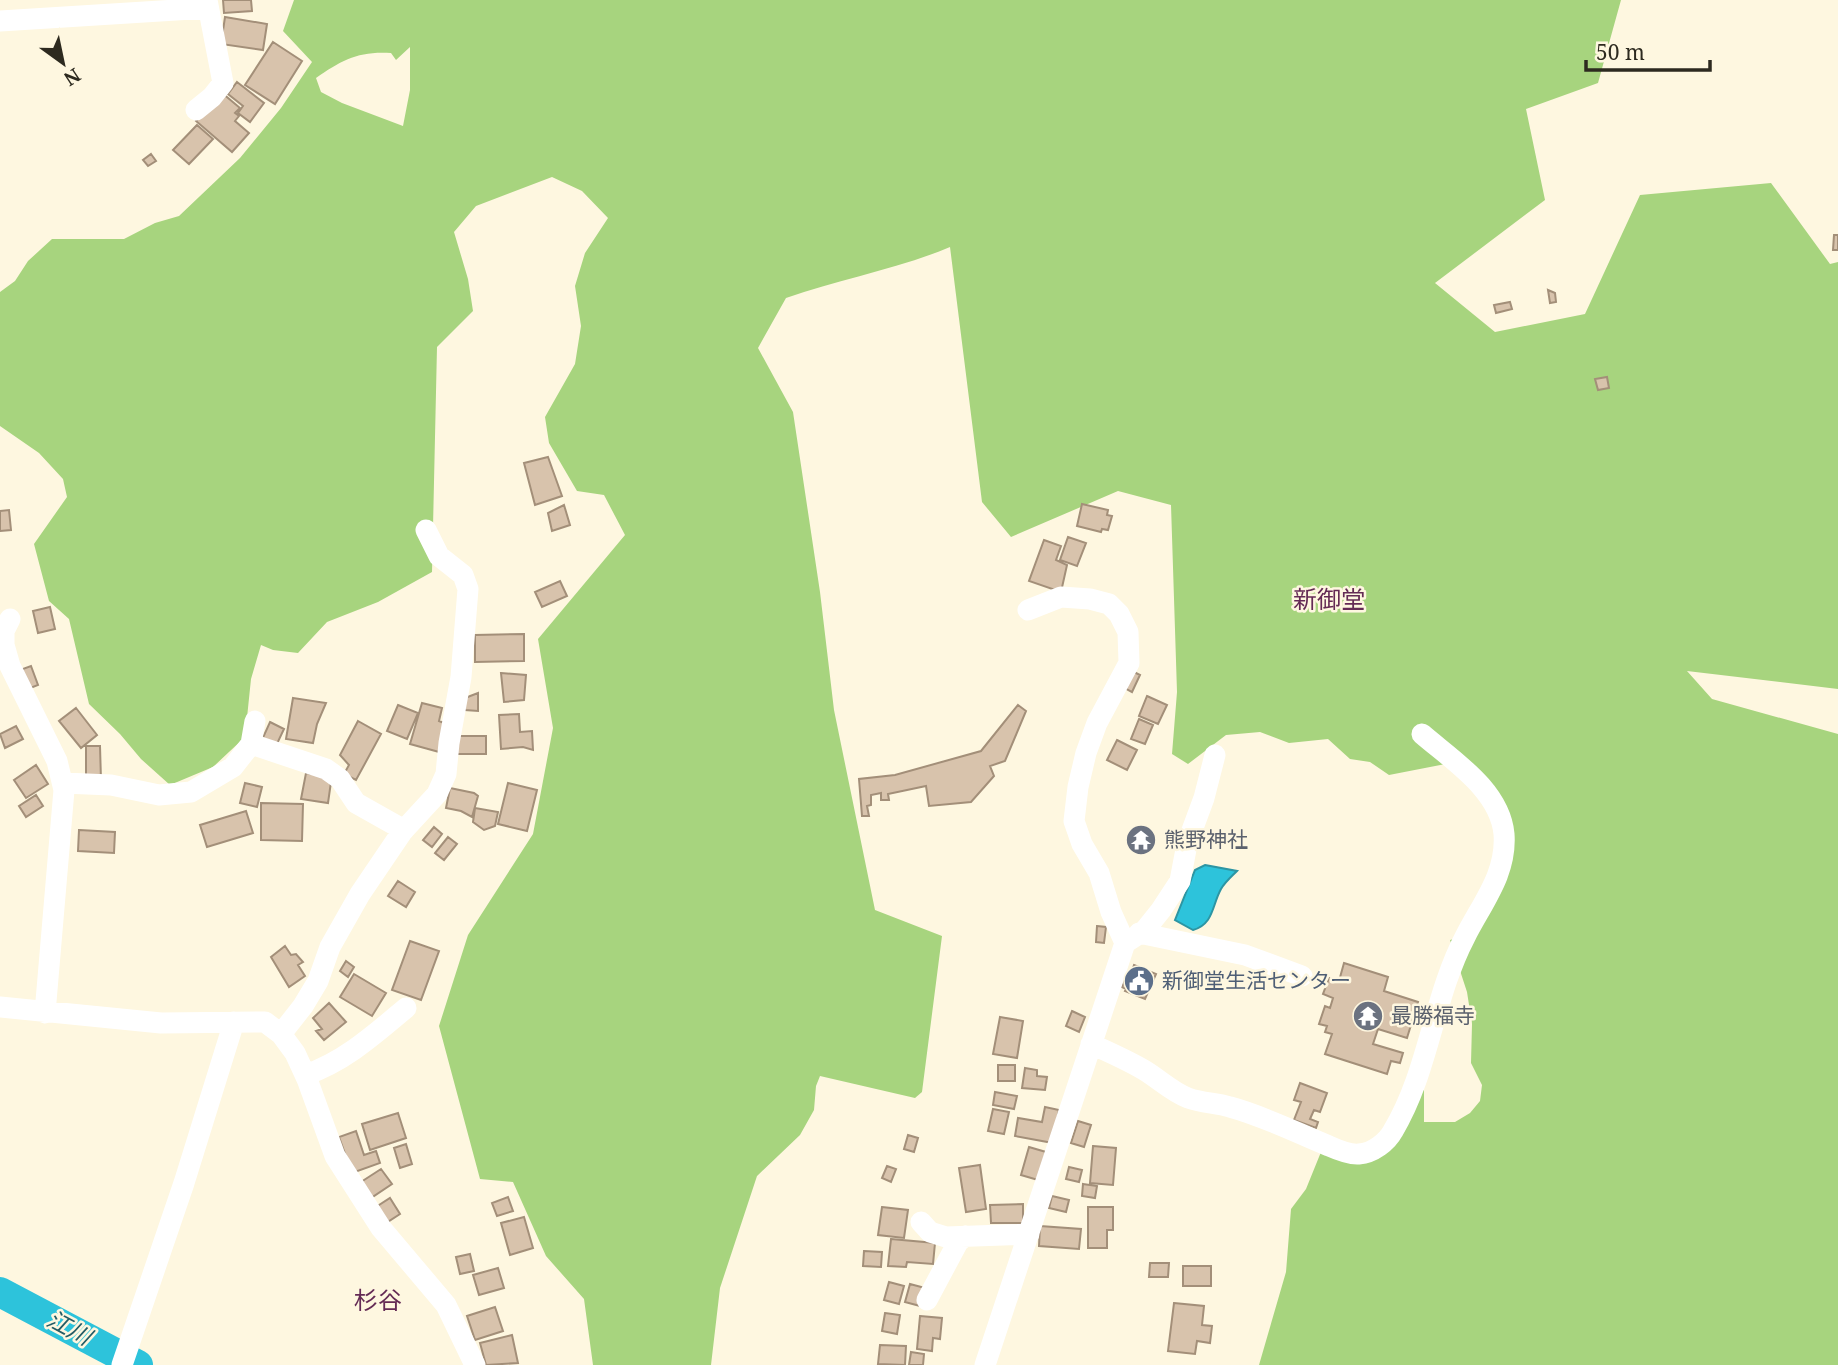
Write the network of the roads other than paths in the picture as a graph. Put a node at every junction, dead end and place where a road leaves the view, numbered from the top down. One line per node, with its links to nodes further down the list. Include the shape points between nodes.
1 (207, 4): 2 (street); 3 (street, via 223,83)
2 (0, 21)
3 (196, 110)
4 (426, 530): 12 (street, via 439,556 463,575 468,601 446,774 437,794)
5 (1028, 610): 13 (street, via 1061,597 1090,599 1109,604 1128,632 1129,663 1086,753 1074,821 1099,873 1111,912)
6 (10, 619): 11 (street, via 4,645 10,666 57,761)
7 (256, 721): 9 (street)
8 (1422, 734): 20 (street, via 1477,782 1498,811 1504,833 1503,858 1494,886 1464,937 1437,1006 1420,1071 1387,1140 1357,1155 1336,1149 1231,1107 1188,1098)
9 (251, 744): 11 (street, via 233,767 191,792 159,795 111,785); 12 (street, via 326,769 340,779 356,803)
10 (1215, 755): 13 (street, via 1180,881 1161,910)
11 (63, 783): 17 (street)
12 (404, 830): 19 (street, via 360,894 330,947 318,981)
13 (1132, 938): 14 (street, via 1245,955); 20 (street)
14 (1302, 976)
15 (0, 1007): 17 (street)
16 (406, 1008): 21 (street, via 354,1051)
17 (46, 1013): 18 (street, via 161,1023)
18 (234, 1022): 19 (street, via 265,1022); 26 (street)
19 (281, 1034): 21 (street)
20 (1091, 1044): 23 (street)
21 (305, 1075): 27 (street, via 335,1156 381,1228 446,1305)
22 (921, 1222): 24 (street, via 930,1232)
23 (1029, 1234): 24 (street); 28 (street)
24 (965, 1236): 25 (street)
25 (927, 1300)
26 (122, 1365)
27 (475, 1365)
28 (985, 1365)

